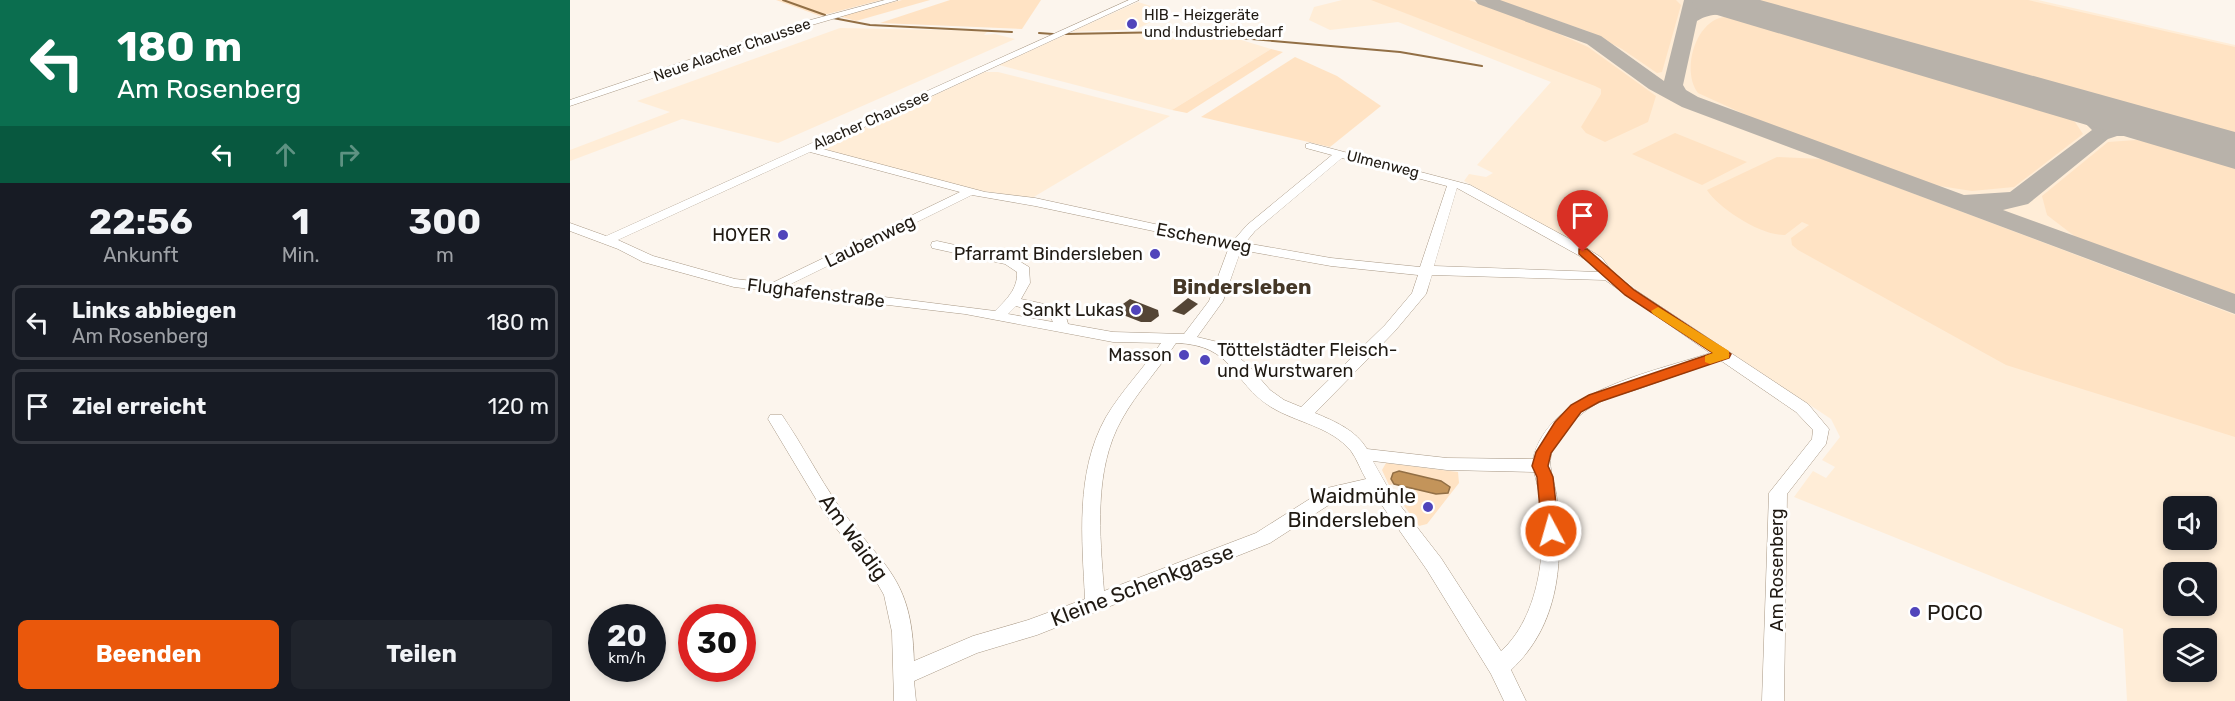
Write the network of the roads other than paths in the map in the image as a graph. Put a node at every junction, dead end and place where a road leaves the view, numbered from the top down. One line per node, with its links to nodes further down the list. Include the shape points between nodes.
1 (894, 0): 3 (street, Neue Alacher Chaussee, via 795,27)
2 (1135, 0): 5 (street, Alacher Chaussee)
3 (570, 103)
4 (1310, 146): 6 (street, Ulmenweg)
5 (808, 148): 8 (street, Eschenweg); 10 (street, Alacher Chaussee)
6 (1341, 153): 7 (street, Ulmenweg); 12 (street)
7 (1455, 183): 13 (street); 14 (street, Am Rosenberg, via 1583,252 1603,267)
8 (969, 192): 12 (street, Eschenweg, via 1035,202); 15 (street, Laubenweg)
9 (574, 229): 10 (street, Flughafenstraße)
10 (608, 240): 15 (street, Flughafenstraße, via 656,262)
11 (937, 245): 16 (street, via 1019,265 1025,277)
12 (1236, 245): 13 (street, Eschenweg, via 1331,262); 19 (street, via 1216,301)
13 (1427, 272): 14 (street, Eschenweg); 21 (street, via 1411,305)
14 (1608, 276): 20 (street, Am Rosenberg)
15 (771, 289): 17 (street, Flughafenstraße)
16 (1014, 301): 17 (street); 18 (street, via 1055,313)
17 (999, 315): 18 (street, Flughafenstraße)
18 (1061, 328): 19 (street, Flughafenstraße, via 1113,337)
19 (1180, 339): 21 (street, Flughafenstraße, via 1217,346 1264,394); 26 (street, via 1120,408 1107,431 1093,500)
20 (1724, 354): 24 (street, via 1594,398 1576,408 1560,426); 31 (street, Am Rosenberg, via 1802,408 1819,426 1820,440 1778,493)
21 (1304, 415): 23 (street, Flughafenstraße, via 1333,427)
22 (776, 419): 28 (street, Am Waidig, via 832,511 891,587 900,616)
23 (1364, 455): 24 (street, via 1449,464); 25 (street, Flughafenstraße)
24 (1540, 466): 27 (street, via 1545,477 1552,545 1547,586 1536,623 1515,655)
25 (1376, 484): 26 (street, Kleine Schenkgasse, via 1333,493 1263,538); 27 (street, Flughafenstraße, via 1434,564)
26 (1095, 603): 28 (street, Kleine Schenkgasse, via 1030,629 973,645)
27 (1499, 667): 30 (street, Flughafenstraße)
28 (903, 676): 29 (street, Am Waidig)
29 (904, 701)
30 (1515, 701)
31 (1773, 701)

